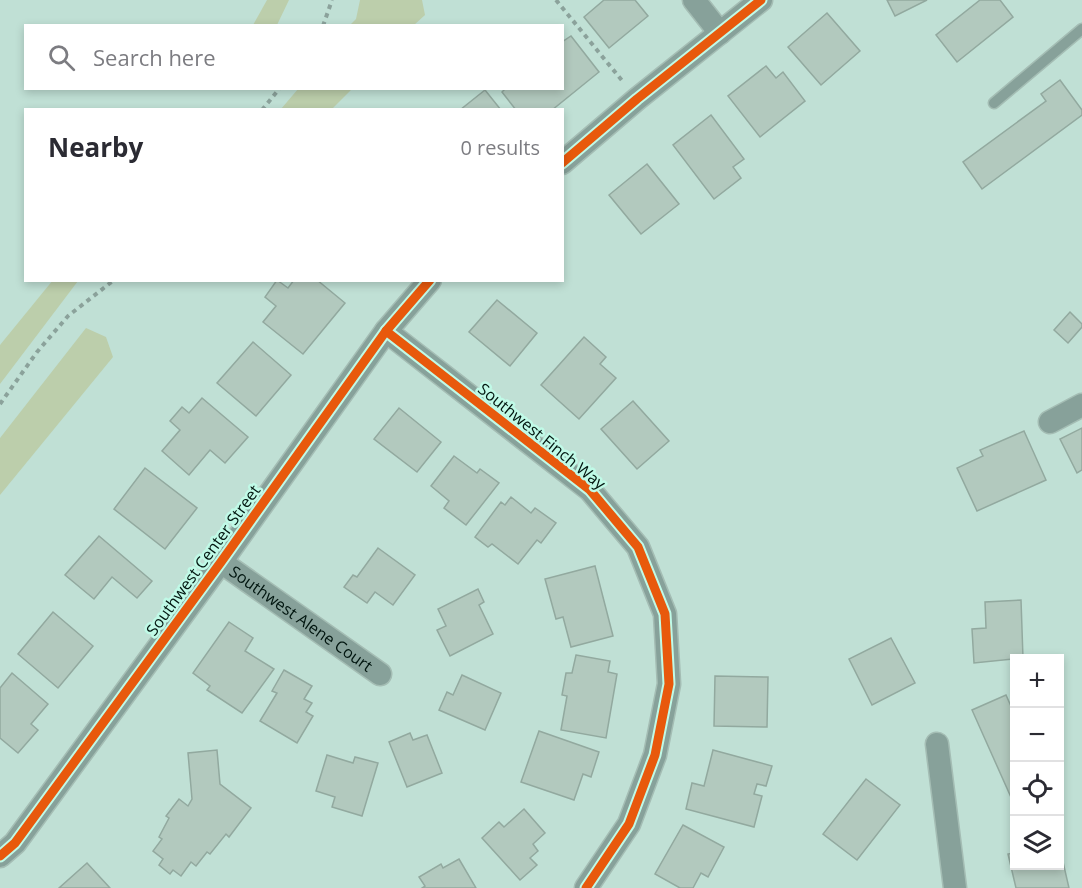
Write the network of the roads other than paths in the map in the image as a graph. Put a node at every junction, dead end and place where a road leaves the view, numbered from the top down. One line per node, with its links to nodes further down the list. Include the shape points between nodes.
1 (694, 0): 4 (street)
2 (761, 0): 4 (street)
3 (1082, 29): 5 (lane)
4 (720, 33): 6 (street)
5 (994, 103)
6 (564, 161)
7 (428, 282): 8 (street, Southwest Center Street)
8 (386, 331): 11 (street, Southwest Center Street); 15 (street, Southwest Finch Way, via 590,490 638,547 665,614 669,684 655,755 629,824)
9 (1082, 405): 10 (street)
10 (1050, 422)
11 (221, 562): 12 (street, Southwest Alene Court); 14 (street, Southwest Center Street, via 15,843)
12 (380, 674)
13 (937, 744): 16 (street)
14 (0, 856)
15 (586, 888)
16 (955, 888)

